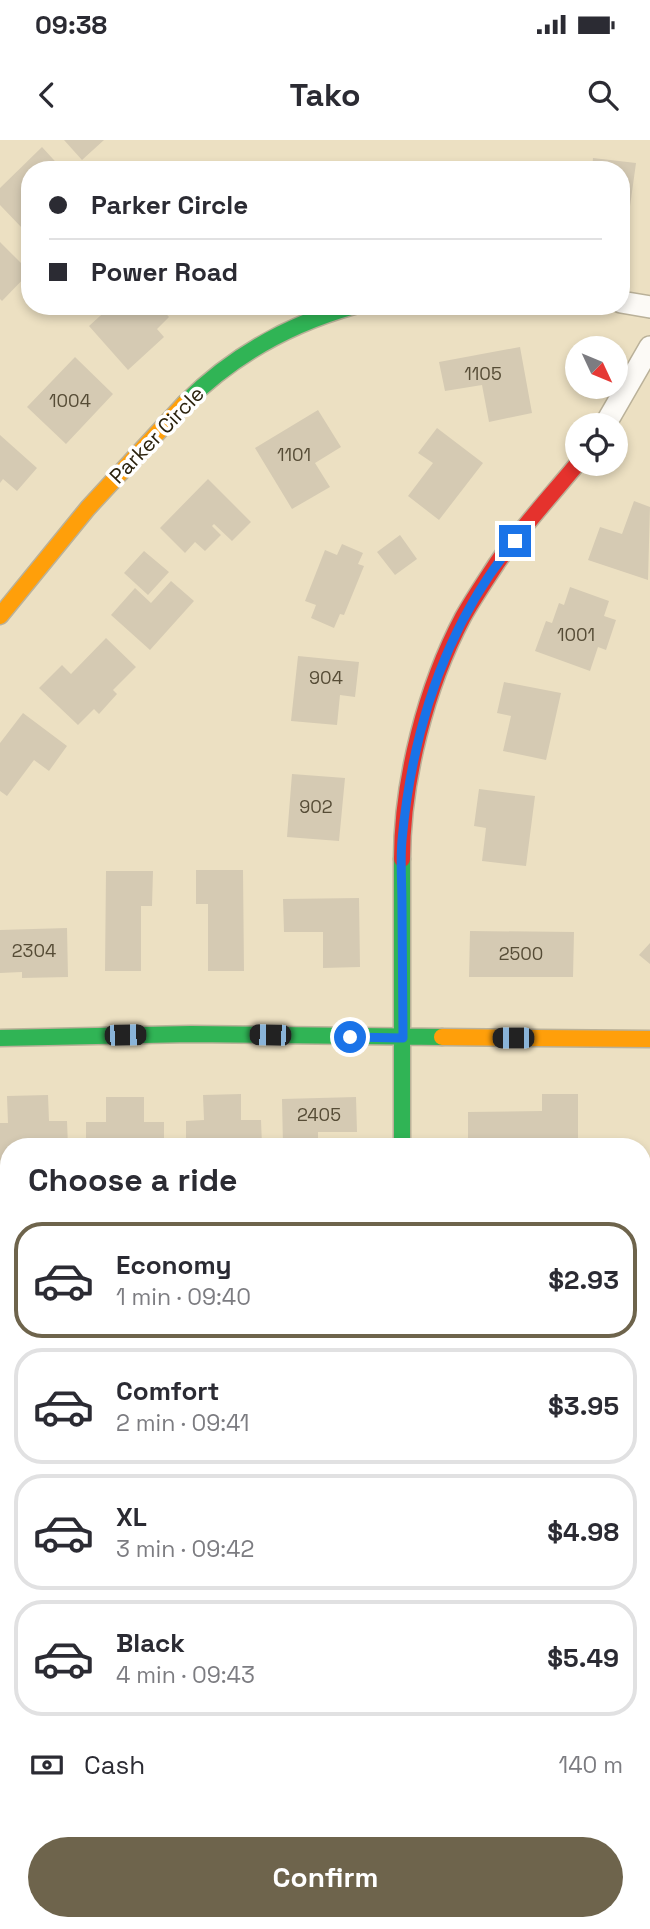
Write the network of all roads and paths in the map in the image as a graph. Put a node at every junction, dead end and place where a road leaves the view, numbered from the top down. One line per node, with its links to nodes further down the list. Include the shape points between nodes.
1 (630, 304): 2 (street)
2 (650, 307)
3 (327, 315): 7 (street, Parker Circle, via 238,357 184,403 79,516)
4 (650, 347): 5 (street)
5 (612, 413)
6 (567, 476): 9 (street, via 499,560 463,617 431,691 411,773 402,842)
7 (0, 616)
8 (0, 1038): 9 (street, via 191,1034)
9 (403, 1038): 10 (street); 11 (street)
10 (650, 1039)
11 (402, 1138)

